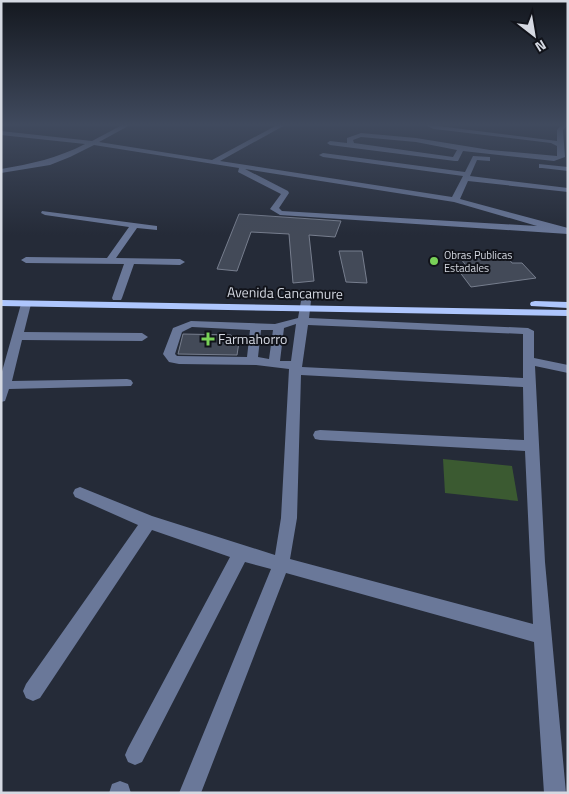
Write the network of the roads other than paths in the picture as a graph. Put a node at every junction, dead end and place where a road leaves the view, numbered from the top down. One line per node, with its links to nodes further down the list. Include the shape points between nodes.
1 (51, 161): 10 (street)
2 (199, 161): 7 (street)
3 (215, 161): 7 (street)
4 (364, 161): 12 (street)
5 (472, 161): 12 (street)
6 (506, 161): 9 (street)
7 (211, 163): 8 (street)
8 (232, 166): 11 (street); 13 (street)
9 (568, 169)
10 (1, 171)
11 (290, 173): 13 (street); 15 (street)
12 (466, 176): 14 (street); 15 (street)
13 (279, 189): 19 (street, via 285,194 274,210 280,212)
14 (568, 190)
15 (455, 200): 19 (street)
16 (45, 213): 17 (street)
17 (135, 225): 18 (street); 21 (street)
18 (154, 228)
19 (563, 231)
20 (26, 260): 21 (street)
21 (110, 262): 22 (street)
22 (130, 262): 23 (street); 25 (street)
23 (180, 262)
24 (1, 296): 25 (main road, Avenida Cancamure)
25 (117, 298): 28 (main road, Avenida Cancamure)
26 (1, 303): 27 (main road, Avenida Cancamure)
27 (26, 304): 28 (main road, Avenida Cancamure); 34 (street)
28 (306, 304): 29 (main road, Avenida Cancamure); 30 (main road, Avenida Cancamure); 31 (street)
29 (568, 304)
30 (568, 314)
31 (303, 322): 33 (street); 37 (street, via 528,331); 39 (street)
32 (256, 326): 33 (street); 36 (street); 36 (street, via 186,326 177,330 169,354 179,360)
33 (279, 326): 38 (street)
34 (17, 336): 35 (street); 43 (street)
35 (142, 337)
36 (252, 361): 38 (street)
37 (529, 361): 40 (street); 41 (street)
38 (274, 364): 39 (street)
39 (296, 368): 41 (street); 49 (street, via 289,518)
40 (568, 369)
41 (529, 383): 45 (street)
42 (127, 384): 43 (street)
43 (3, 392)
44 (320, 435): 45 (street)
45 (532, 446): 50 (street)
46 (80, 493): 47 (street)
47 (149, 522): 48 (street); 51 (street)
48 (241, 553): 49 (street); 52 (street)
49 (281, 564): 50 (street); 53 (street)
50 (542, 635): 54 (street)
51 (33, 691)
52 (135, 755)
53 (190, 793)
54 (555, 793)

